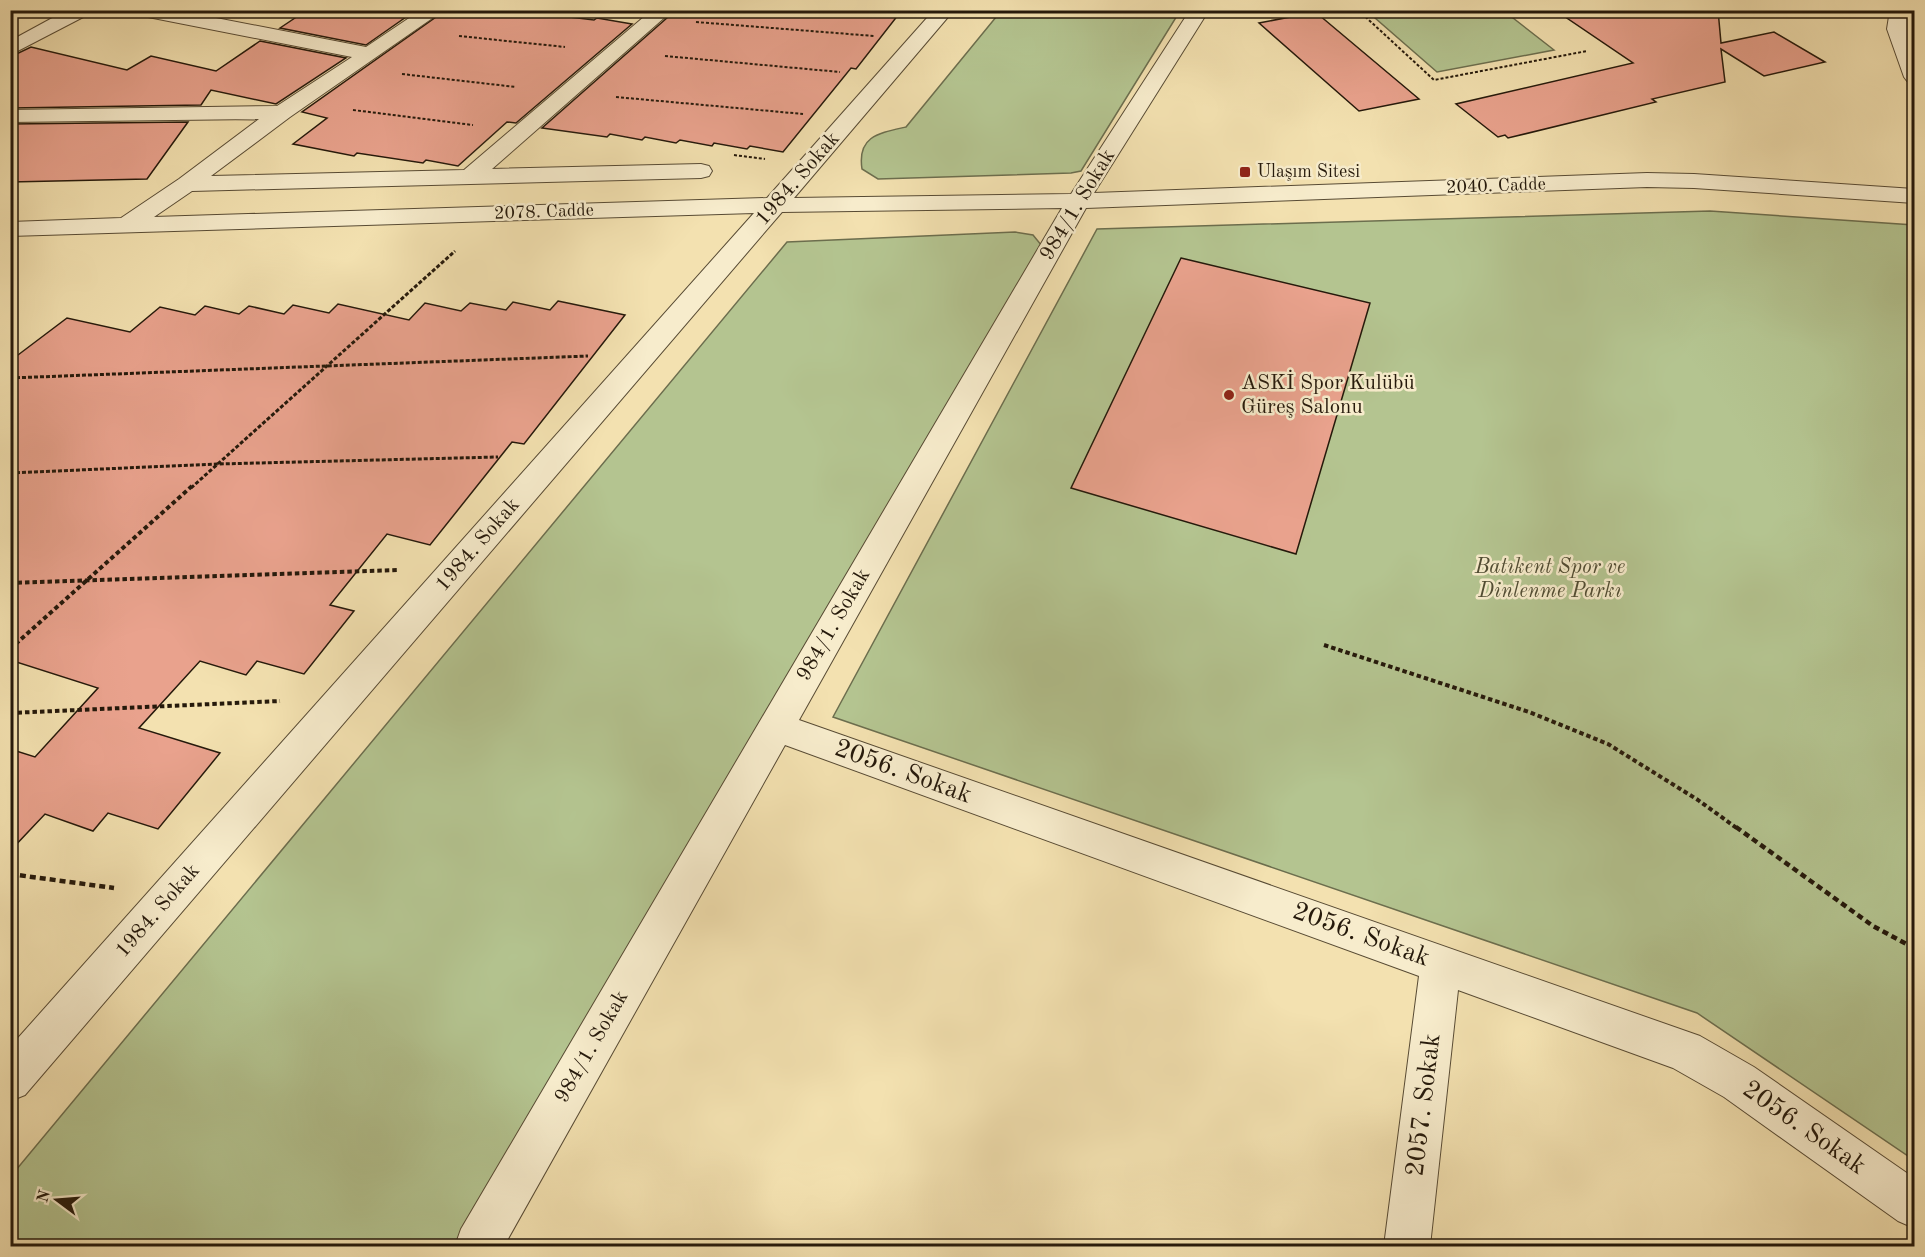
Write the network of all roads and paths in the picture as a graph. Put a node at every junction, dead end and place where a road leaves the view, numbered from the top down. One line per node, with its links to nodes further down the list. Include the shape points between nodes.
1 (82, 10): 11 (street)
2 (143, 10): 13 (street)
3 (435, 10): 13 (street)
4 (585, 10): 9 (path)
5 (945, 10): 10 (street, 1984. Sokak)
6 (1200, 10): 21 (street, 984/1. Sokak)
7 (1358, 10): 12 (path, via 1434,80)
8 (1900, 10): 14 (street, via 1897,29)
9 (659, 15): 10 (path); 18 (street)
10 (919, 40): 22 (street, 1984. Sokak)
11 (10, 49)
12 (1587, 51)
13 (369, 54): 15 (street)
14 (1914, 77)
15 (282, 112): 16 (street); 19 (street)
16 (10, 116)
17 (701, 171): 18 (street)
18 (470, 177): 19 (street)
19 (187, 184): 24 (street)
20 (1914, 196): 21 (street, 2040. Cadde, via 1647,180)
21 (1078, 201): 22 (street, 2078. Cadde); 39 (street, 984/1. Sokak)
22 (775, 205): 23 (street, 2078. Cadde); 26 (street, 1984. Sokak)
23 (496, 214): 24 (street, 2078. Cadde); 27 (path)
24 (126, 226): 25 (street, 2078. Cadde)
25 (10, 229)
26 (645, 354): 27 (path); 29 (street, 1984. Sokak)
27 (327, 366): 28 (path); 30 (path)
28 (10, 378)
29 (556, 456): 30 (path); 32 (street, 1984. Sokak)
30 (217, 464): 31 (path); 33 (path)
31 (10, 473)
32 (458, 567): 33 (path); 37 (street, 1984. Sokak)
33 (87, 580): 34 (path); 36 (path)
34 (10, 584)
35 (1324, 645): 42 (path, via 1529,712 1608,744 1698,800 1872,926)
36 (10, 649)
37 (344, 699): 38 (path); 41 (street, 1984. Sokak)
38 (10, 712)
39 (776, 727): 43 (street, 2056. Sokak); 46 (street, 984/1. Sokak)
40 (10, 874): 41 (path)
41 (171, 896): 44 (street, 1984. Sokak)
42 (1914, 948)
43 (1441, 964): 45 (street, 2056. Sokak, via 1685,1051 1739,1082); 47 (street, 2057. Sokak)
44 (10, 1080)
45 (1914, 1205)
46 (478, 1246)
47 (1407, 1246)

